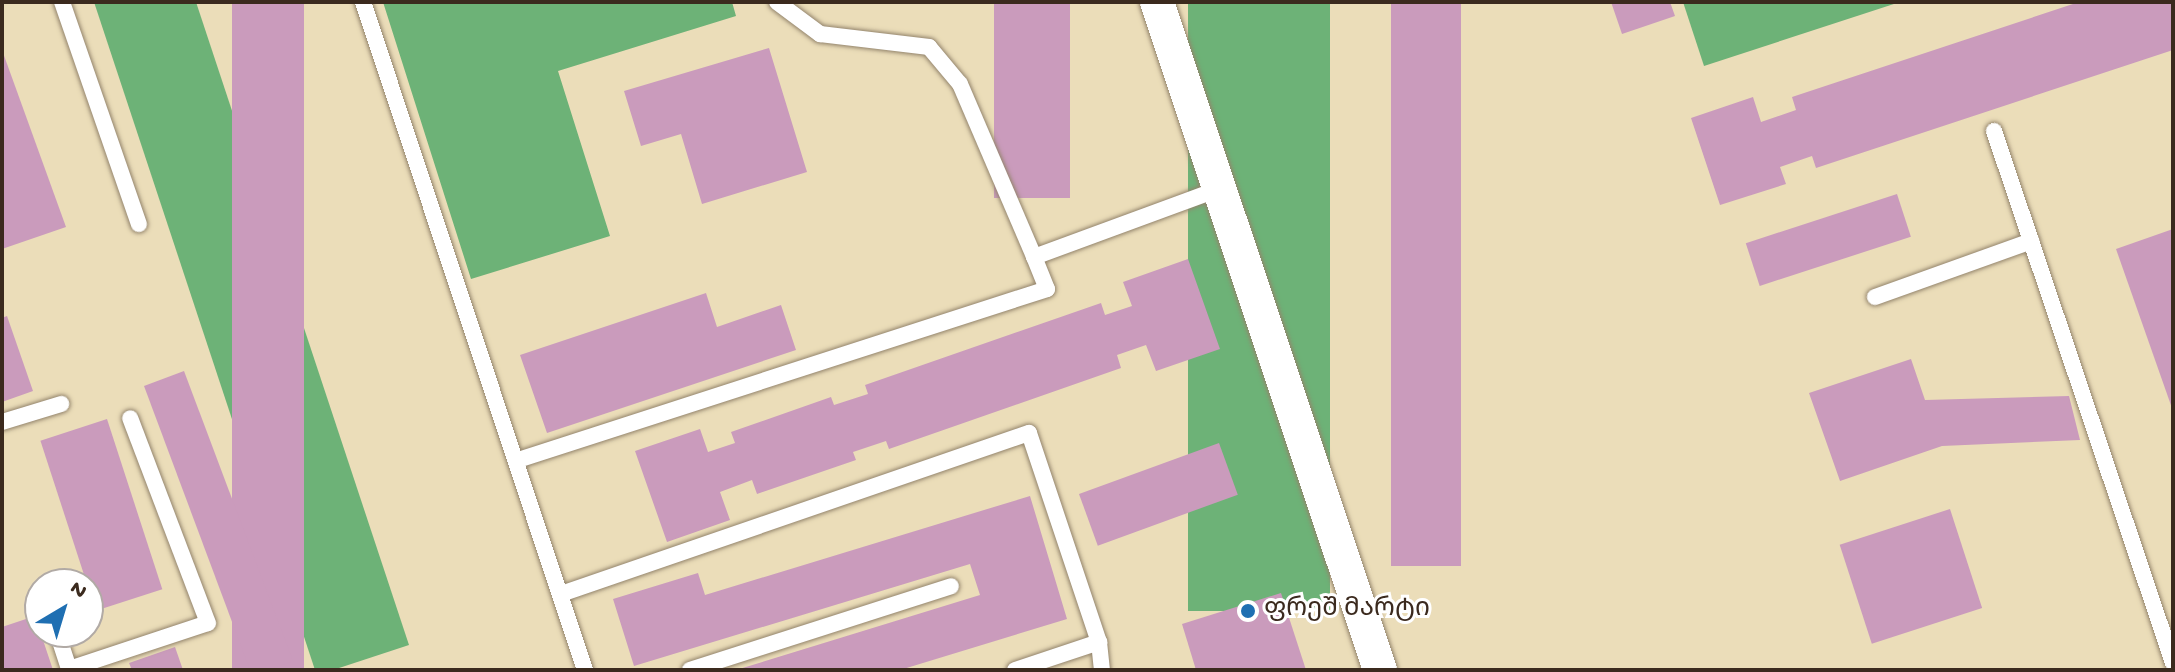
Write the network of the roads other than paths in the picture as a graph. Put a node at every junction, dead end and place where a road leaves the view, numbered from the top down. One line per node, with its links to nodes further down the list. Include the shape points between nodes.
1 (62, 2): 7 (lane)
2 (363, 2): 14 (lane)
3 (777, 2): 9 (lane, via 820,34 929,47 960,84)
4 (1157, 2): 6 (street)
5 (1994, 131): 8 (lane)
6 (1219, 189): 9 (lane); 25 (street)
7 (139, 224)
8 (2031, 241): 10 (lane); 19 (lane)
9 (1034, 257): 14 (lane, via 1047,289)
10 (1875, 297)
11 (61, 404): 13 (lane)
12 (130, 418): 20 (lane, via 208,623)
13 (2, 422)
14 (518, 460): 16 (lane)
15 (951, 586): 22 (lane)
16 (561, 594): 17 (lane, via 1029,433); 21 (lane)
17 (1099, 642): 23 (lane); 24 (lane)
18 (62, 648): 20 (lane)
19 (2173, 663)
20 (69, 669)
21 (585, 670)
22 (690, 670)
23 (1015, 670)
24 (1102, 670)
25 (1380, 670)

